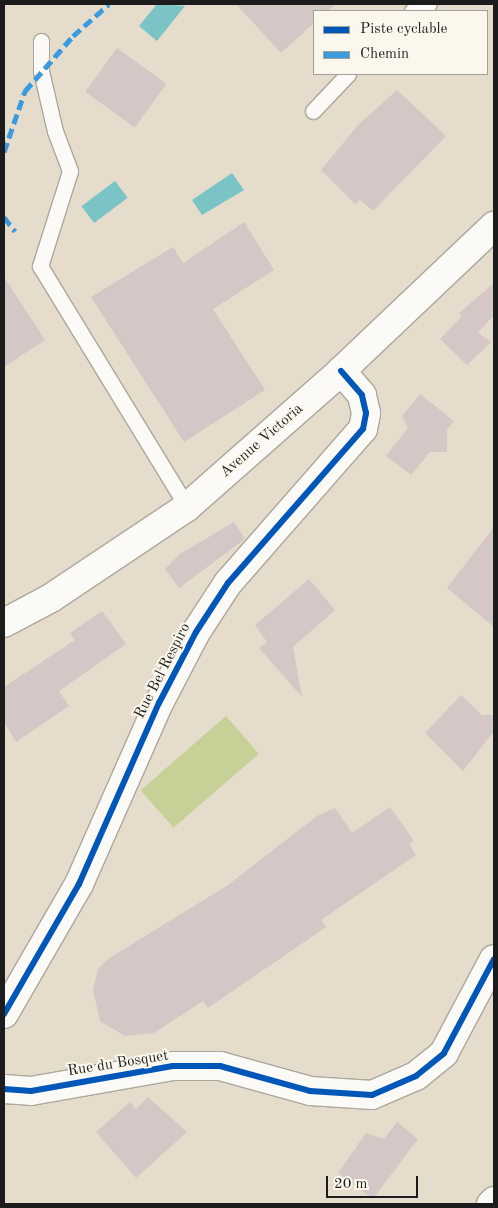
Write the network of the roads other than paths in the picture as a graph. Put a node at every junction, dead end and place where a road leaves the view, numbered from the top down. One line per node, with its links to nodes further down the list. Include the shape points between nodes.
1 (429, 4): 2 (lane)
2 (414, 10)
3 (41, 41): 8 (lane, via 41,71 55,131 70,171 40,266)
4 (347, 75): 5 (lane)
5 (313, 111)
6 (494, 226): 7 (street, Avenue Victoria)
7 (342, 371): 8 (street, Avenue Victoria); 11 (street, Rue Bel Respiro, via 362,395 366,413 363,429 228,583 196,632 159,703 79,884)
8 (188, 507): 9 (street, Avenue Victoria, via 51,598)
9 (4, 623)
10 (494, 959): 12 (street, Rue du Bosquet, via 444,1053 416,1076 372,1095 310,1091 220,1066 173,1066 31,1091)
11 (4, 1014)
12 (4, 1089)
13 (494, 1201): 14 (street)
14 (492, 1204)

